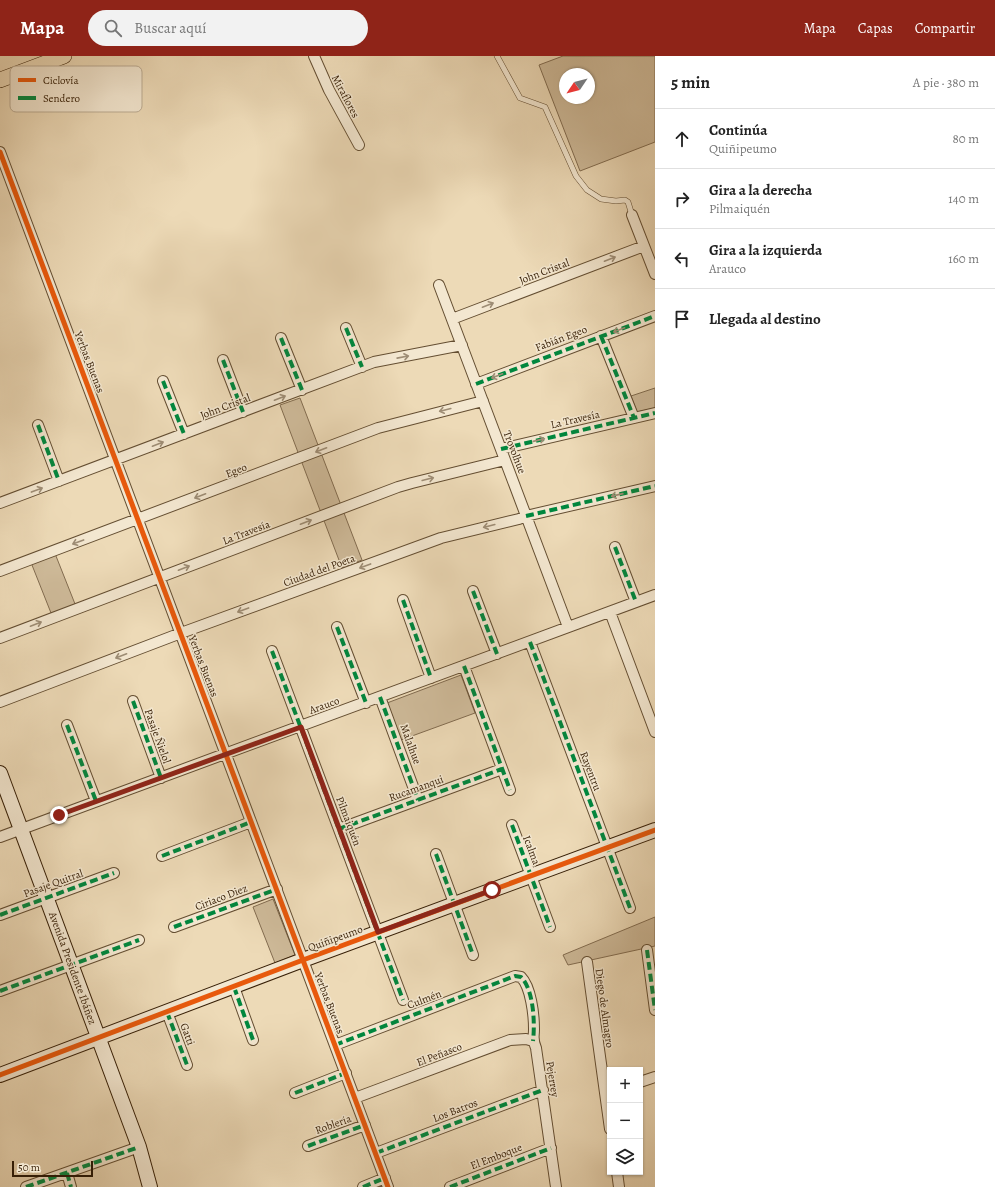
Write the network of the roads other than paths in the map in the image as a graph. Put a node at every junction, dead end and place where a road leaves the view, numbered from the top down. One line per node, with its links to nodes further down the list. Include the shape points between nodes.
1 (64, 56): 4 (main road)
2 (314, 56): 7 (street, Miraflores, via 326,85)
3 (497, 56): 9 (lane, via 520,98 545,107 576,176 587,190 601,199 625,200)
4 (37, 66)
5 (10, 76): 6 (main road)
6 (0, 80)
7 (359, 146)
8 (0, 152): 31 (street, Yerbas Buenas)
9 (632, 215): 10 (street)
10 (644, 246): 11 (street); 14 (street, John Cristal, one-way to 10)
11 (655, 274)
12 (439, 285): 14 (street, Trovolhue)
13 (655, 316): 16 (street, Fabián Egeo, one-way to 16)
14 (452, 319): 18 (street, Trovolhue)
15 (346, 328): 20 (street)
16 (601, 336): 22 (street, Fabián Egeo, one-way to 22); 27 (street)
17 (281, 338): 23 (street)
18 (462, 345): 20 (street, John Cristal, one-way to 18, via 374,362); 22 (street, Trovolhue)
19 (223, 360): 25 (street)
20 (362, 367): 23 (street, John Cristal)
21 (163, 382): 29 (street)
22 (476, 384): 24 (street, Trovolhue)
23 (302, 390): 25 (street, John Cristal, one-way to 23)
24 (483, 401): 30 (street, Trovolhue); 37 (street, Egeo, one-way to 37, via 378,428)
25 (242, 412): 29 (street, John Cristal)
26 (655, 413): 27 (street, La Travesía)
27 (634, 418): 30 (street, La Travesía, one-way to 27)
28 (38, 425): 33 (street)
29 (184, 434): 31 (street, John Cristal, one-way to 29)
30 (501, 450): 32 (street, Trovolhue)
31 (116, 460): 33 (street, John Cristal); 37 (street, Yerbas Buenas)
32 (505, 460): 36 (street, Trovolhue); 40 (street, La Travesía, one-way to 32, via 398,487)
33 (59, 481): 35 (street, John Cristal, one-way to 33)
34 (655, 486): 36 (street, Ciudad del Poeta, one-way to 36)
35 (0, 503)
36 (526, 516): 47 (street, Trovolhue); 48 (street, Ciudad del Poeta, one-way to 48, via 441,538)
37 (138, 520): 39 (street, Egeo, one-way to 39); 40 (street, Yerbas Buenas)
38 (615, 547): 44 (street)
39 (0, 571)
40 (160, 577): 48 (street, Yerbas Buenas); 49 (street, La Travesía, one-way to 40)
41 (473, 591): 52 (street)
42 (655, 595): 44 (street, Arauco)
43 (403, 600): 54 (street)
44 (636, 602): 45 (street, Arauco)
45 (610, 612): 47 (street, Arauco); 61 (street)
46 (337, 627): 58 (street)
47 (568, 627): 50 (street, Arauco)
48 (181, 633): 57 (street, Ciudad del Poeta, one-way to 57); 62 (street, Yerbas Buenas)
49 (0, 638)
50 (530, 642): 52 (street, Arauco); 75 (street, Rayentru)
51 (272, 651): 60 (street, Pilmaiquén)
52 (497, 654): 53 (street, Arauco)
53 (464, 666): 54 (street, Arauco); 63 (street)
54 (432, 678): 55 (street, Arauco)
55 (380, 697): 58 (street, Arauco); 67 (street, Malalhue)
56 (133, 701): 65 (street, Pasaje Ñielol)
57 (0, 702)
58 (366, 703): 60 (street, Arauco)
59 (67, 725): 68 (street)
60 (301, 727): 62 (street, Arauco); 72 (street, Pilmaiquén)
61 (655, 732)
62 (226, 754): 65 (street, Arauco); 69 (street, Yerbas Buenas)
63 (502, 769): 66 (street); 67 (street, Rucamanqui)
64 (0, 773): 71 (street, Avenida Presidente Ibáñez)
65 (161, 778): 68 (street, Arauco)
66 (510, 790)
67 (418, 800): 72 (street, Rucamanqui)
68 (96, 801): 71 (street, Arauco)
69 (252, 822): 77 (street); 80 (street, Yerbas Buenas)
70 (512, 825): 79 (street, Icalma)
71 (21, 829): 74 (street, Arauco); 81 (street, Avenida Presidente Ibáñez)
72 (339, 829): 87 (street, Pilmaiquén)
73 (655, 830): 75 (street, Quiñipeumo)
74 (0, 837)
75 (607, 848): 79 (street, Quiñipeumo); 83 (street, Rayentru)
76 (436, 854): 82 (street)
77 (162, 856)
78 (114, 873): 81 (street, Pasaje Quitral)
79 (531, 876): 82 (street, Quiñipeumo); 86 (street, Icalma)
80 (276, 889): 85 (street, Ciriaco Diez); 91 (street, Yerbas Buenas)
81 (47, 898): 84 (street, Pasaje Quitral); 93 (street, Avenida Presidente Ibáñez)
82 (454, 904): 87 (street, Quiñipeumo); 90 (street)
83 (630, 908)
84 (0, 915)
85 (174, 927)
86 (550, 927)
87 (378, 932): 91 (street, Quiñipeumo); 97 (street, Pilmaiquén)
88 (139, 940): 93 (street)
89 (647, 950): 98 (street)
90 (473, 955)
91 (303, 960): 95 (street, Quiñipeumo); 103 (street, Yerbas Buenas)
92 (587, 962): 110 (street, Diego de Almagro)
93 (72, 965): 96 (street); 100 (street, Avenida Presidente Ibáñez)
94 (521, 977): 102 (street, Pejerrey, via 531,1000); 103 (street, Culmén, via 515,976)
95 (234, 986): 99 (street, Quiñipeumo); 101 (street)
96 (0, 992)
97 (403, 1000)
98 (655, 1010)
99 (167, 1012): 100 (street, Quiñipeumo); 104 (street, Gatti)
100 (99, 1038): 106 (street, Quiñipeumo); 115 (street, Avenida Presidente Ibáñez)
101 (253, 1040)
102 (533, 1042): 109 (street, Pejerrey); 112 (street, El Peñasco, via 526,1039 510,1040)
103 (335, 1045): 105 (street, Yerbas Buenas)
104 (187, 1064)
105 (346, 1073): 111 (street); 112 (street, Yerbas Buenas)
106 (0, 1075)
107 (655, 1077): 108 (street)
108 (643, 1081)
109 (543, 1090): 116 (street, Pejerrey); 117 (street, Los Batros)
110 (607, 1092)
111 (295, 1093)
112 (355, 1098): 113 (street, Yerbas Buenas)
113 (365, 1125): 114 (street, Roblería); 117 (street, Yerbas Buenas)
114 (308, 1146)
115 (139, 1147): 118 (street); 123 (street, Avenida Presidente Ibáñez)
116 (551, 1148): 125 (street, El Emboque); 126 (street, Pejerrey)
117 (376, 1154): 120 (street, Yerbas Buenas)
118 (67, 1173): 121 (street); 122 (street)
119 (617, 1175): 127 (street)
120 (387, 1183): 124 (street)
121 (26, 1187)
122 (71, 1187)
123 (150, 1187)
124 (363, 1187)
125 (450, 1187)
126 (556, 1187)
127 (619, 1187)

